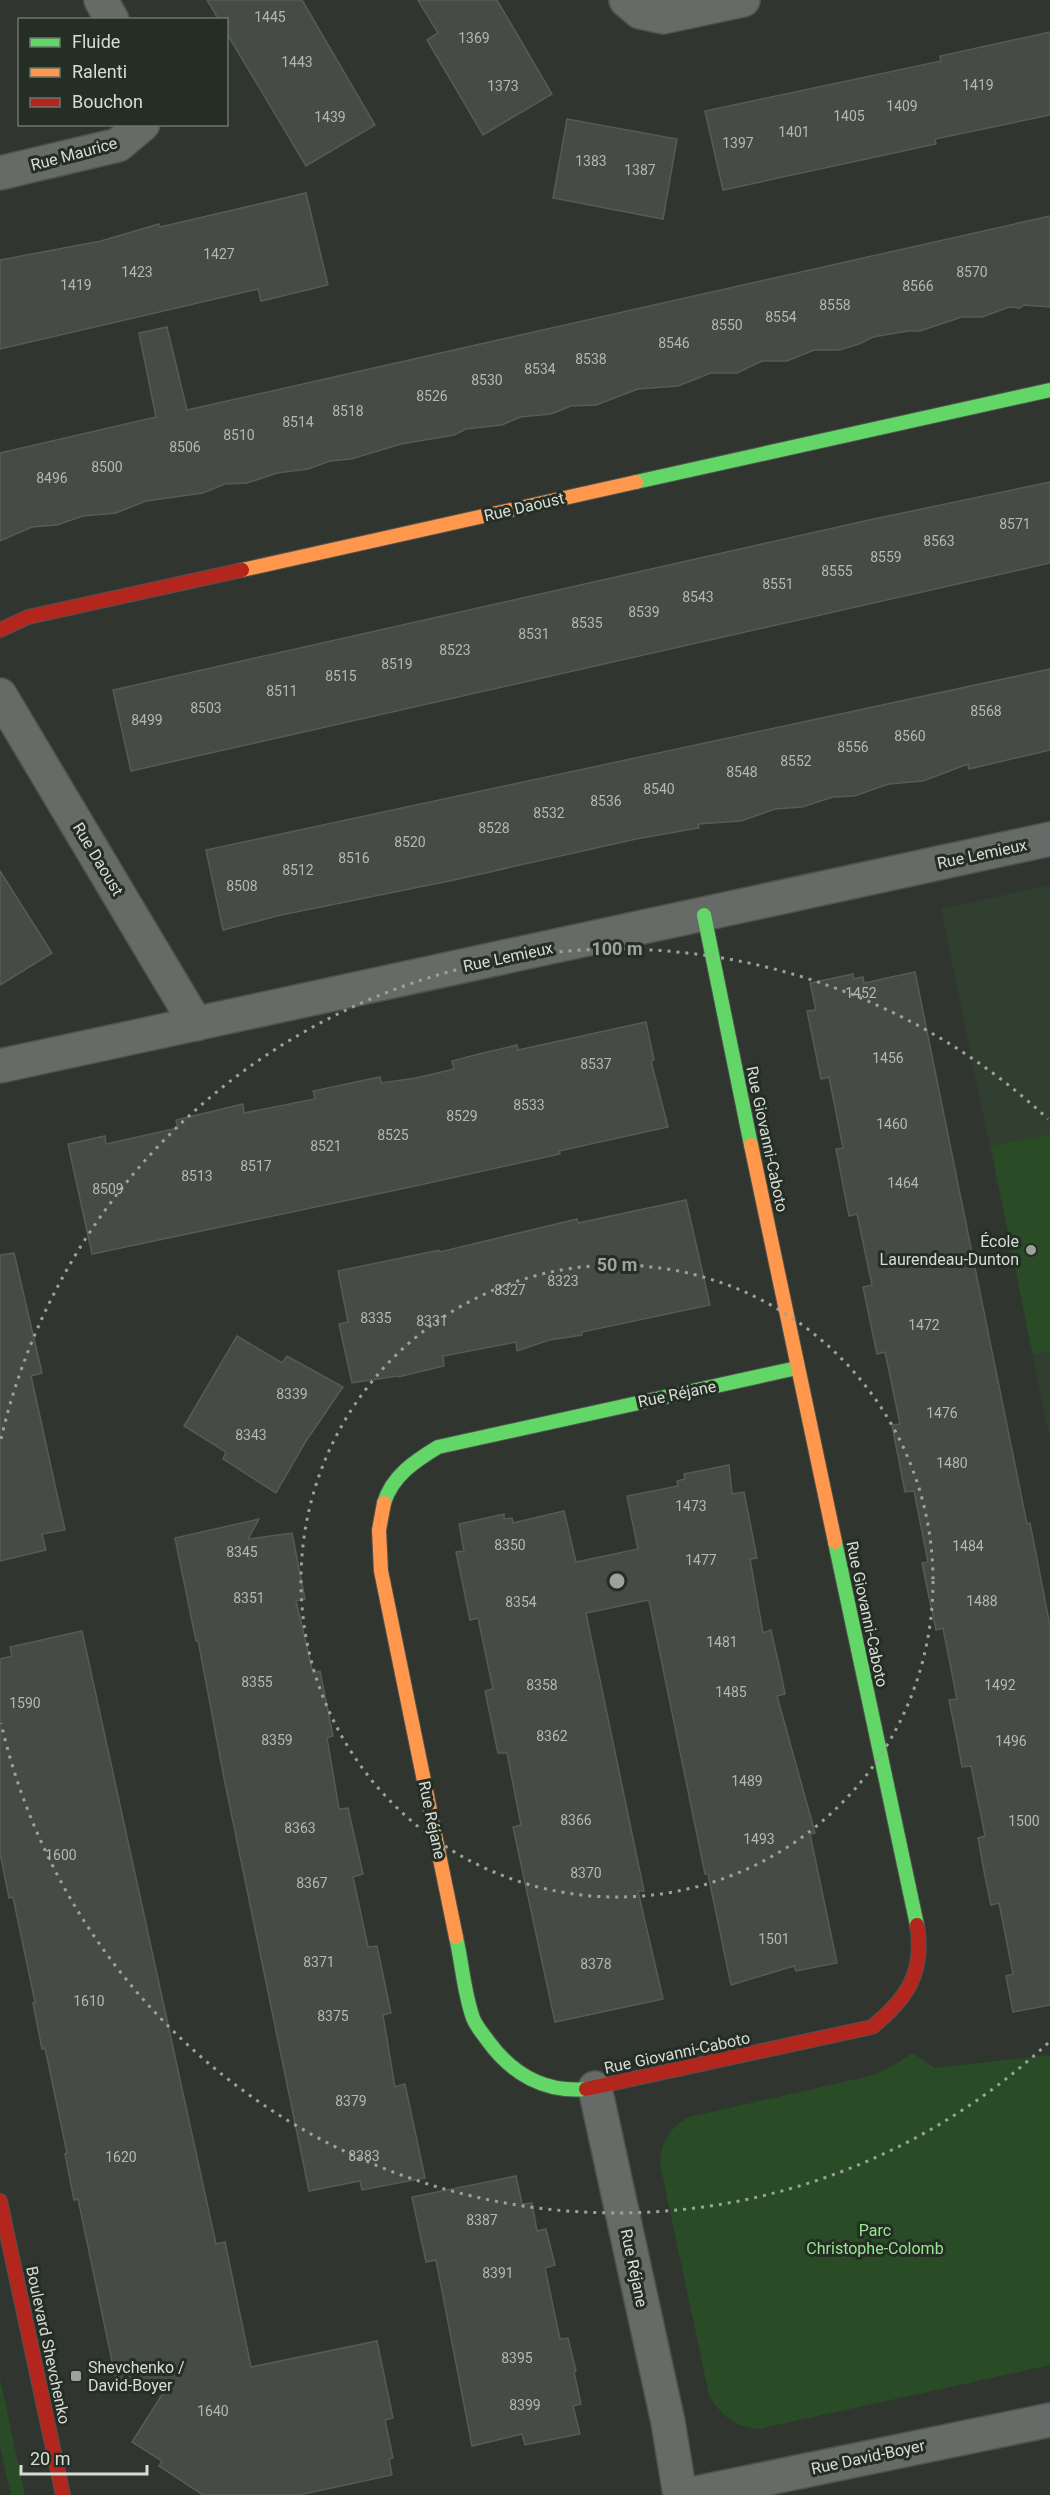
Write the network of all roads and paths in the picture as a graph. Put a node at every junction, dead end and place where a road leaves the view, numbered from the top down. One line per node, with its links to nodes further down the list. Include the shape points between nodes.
1 (101, 0): 4 (street)
2 (626, 0): 3 (street, via 640,12 663,17)
3 (743, 0)
4 (111, 18)
5 (141, 126): 6 (street, Rue Maurice, via 118,145)
6 (0, 173)
7 (1050, 390): 8 (street, Rue Daoust, via 28,617)
8 (0, 630)
9 (0, 694): 12 (street, Rue Daoust)
10 (1050, 839): 11 (street, Rue Lemieux)
11 (704, 915): 12 (street, Rue Lemieux); 14 (street, Rue Giovanni-Caboto)
12 (196, 1024): 13 (street, Rue Lemieux)
13 (0, 1066)
14 (797, 1368): 15 (street, Rue Giovanni-Caboto, via 918,1928 920,1954 916,1973 905,1995 872,2027); 15 (street, Rue Réjane, via 438,1447 400,1473 386,1494 377,1542 381,1571 473,2019 502,2059 533,2082 566,2090)
15 (595, 2088): 19 (street, Rue Réjane)
16 (0, 2201): 18 (street, Boulevard Shevchenko)
17 (1050, 2420): 20 (street, Rue David-Boyer)
18 (63, 2495)
19 (680, 2495)
20 (687, 2495)

